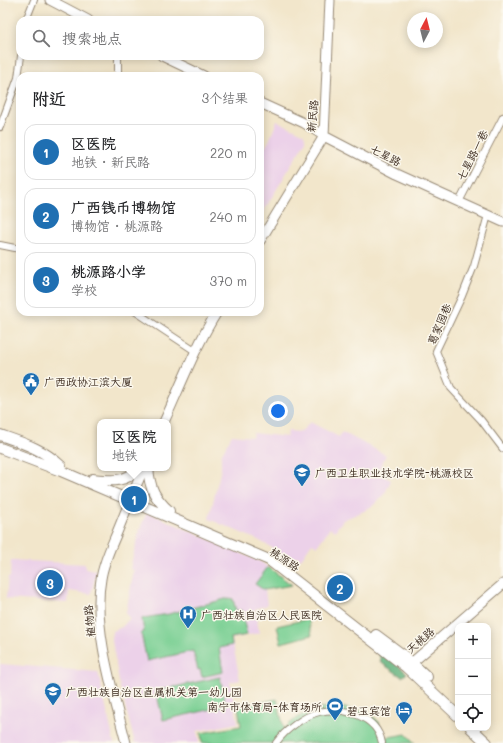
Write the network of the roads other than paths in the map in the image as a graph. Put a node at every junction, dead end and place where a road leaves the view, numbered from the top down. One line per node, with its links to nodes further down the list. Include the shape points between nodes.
1 (34, 0): 5 (street)
2 (50, 0): 4 (main road)
3 (330, 0): 17 (main road, 新民路)
4 (65, 4): 6 (main road)
5 (28, 16)
6 (82, 16)
7 (20, 60): 10 (street)
8 (118, 60): 11 (street)
9 (170, 60): 12 (main road)
10 (19, 72)
11 (118, 72)
12 (196, 72)
13 (16, 83): 16 (street)
14 (264, 105): 17 (main road, 七星路)
15 (503, 117): 18 (street, 七星路一巷)
16 (0, 127)
17 (324, 136): 18 (main road, 七星路); 21 (main road, 新民路)
18 (459, 202): 19 (main road, 七星路)
19 (488, 215): 20 (main road, 七星路); 31 (street, 葛家园巷, via 474,266 436,351 451,388)
20 (503, 222)
21 (264, 234)
22 (0, 245): 23 (street)
23 (16, 248)
24 (142, 316): 26 (street)
25 (214, 316): 26 (main road)
26 (195, 351): 27 (main road)
27 (165, 419)
28 (0, 435): 34 (main road, via 38,449 51,457)
29 (0, 442): 33 (main road)
30 (0, 448): 33 (main road)
31 (503, 448)
32 (0, 454): 34 (main road, via 43,468)
33 (44, 462): 34 (main road, 桃源路)
34 (61, 469): 38 (main road, 桃源路); 39 (main road, 桃源路)
35 (136, 471): 38 (main road, via 119,480)
36 (143, 471): 39 (main road)
37 (148, 471): 40 (main road, via 154,494)
38 (93, 479): 39 (main road, 桃源路)
39 (131, 498): 40 (main road, 桃源路); 42 (main road, 桃源路, via 269,560); 47 (main road, 植物路, via 106,559 99,599 99,620 106,658)
40 (169, 511): 42 (main road, 桃源路, via 271,557)
41 (503, 584): 42 (main road, 天桃路)
42 (409, 665): 43 (main road, 桃源路); 44 (main road, 桃源路)
43 (455, 705)
44 (455, 713)
45 (474, 731): 50 (main road)
46 (482, 731): 51 (main road)
47 (126, 743)
48 (276, 743): 49 (street, via 307,717 318,712 334,710 363,717 374,727)
49 (382, 743)
50 (487, 743)
51 (495, 743)

